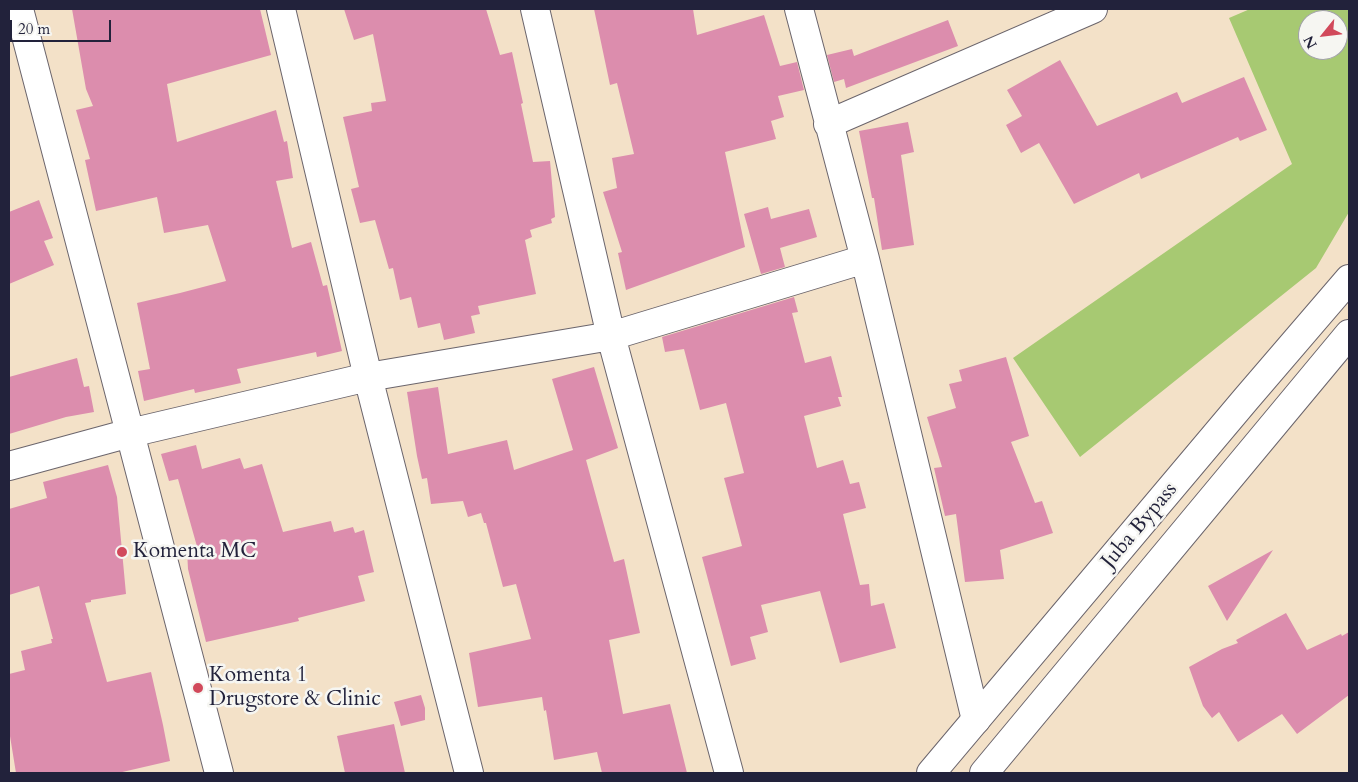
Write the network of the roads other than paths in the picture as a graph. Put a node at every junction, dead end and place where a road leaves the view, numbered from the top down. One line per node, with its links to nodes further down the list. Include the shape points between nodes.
1 (19, 9): 12 (street)
2 (281, 9): 11 (street)
3 (535, 9): 10 (street)
4 (799, 9): 6 (street)
5 (1093, 9): 6 (street)
6 (828, 124): 7 (street)
7 (865, 260): 10 (street); 14 (street)
8 (1349, 279): 14 (street, Juba Bypass)
9 (1349, 334): 19 (street, Juba Bypass)
10 (611, 336): 11 (street); 17 (street)
11 (368, 376): 12 (street); 16 (street)
12 (130, 433): 13 (street); 15 (street)
13 (9, 466)
14 (976, 720): 18 (street, Juba Bypass)
15 (219, 773)
16 (469, 773)
17 (729, 773)
18 (932, 773)
19 (984, 773)

